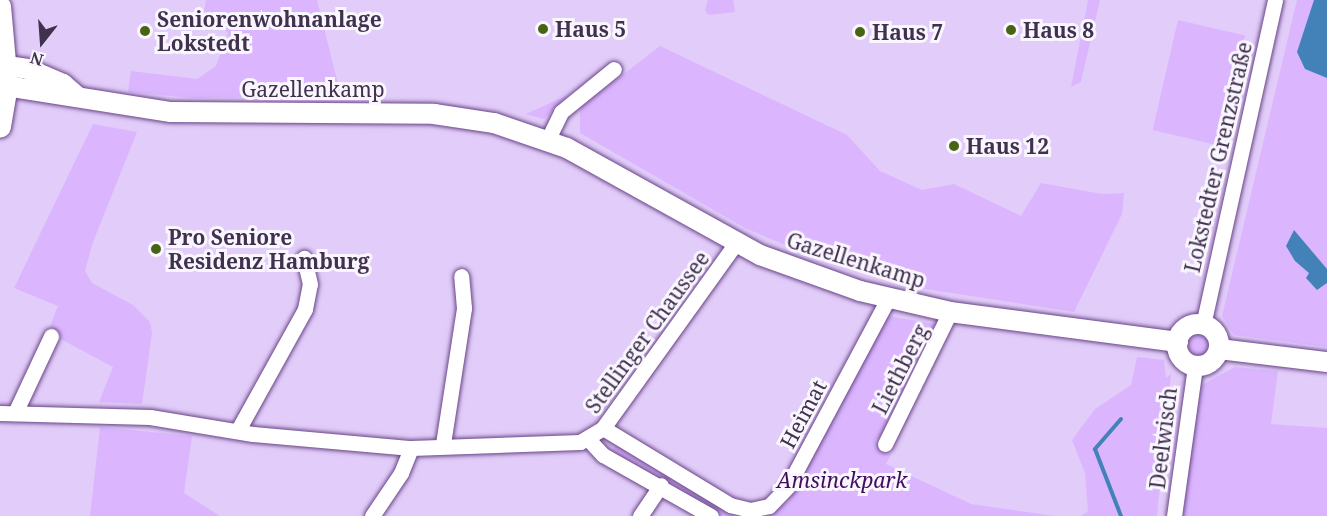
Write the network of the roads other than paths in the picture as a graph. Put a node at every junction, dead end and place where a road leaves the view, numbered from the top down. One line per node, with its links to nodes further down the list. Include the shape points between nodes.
1 (11, 0): 4 (main road)
2 (1275, 0): 14 (street, Lokstedter Grenzstraße)
3 (0, 6): 4 (main road)
4 (3, 33): 6 (main road)
5 (614, 69): 8 (street, via 561,112)
6 (3, 77): 7 (main road); 8 (street, Gazellenkamp, via 41,74 77,96 112,105 180,112 434,114 494,123)
7 (0, 126)
8 (548, 139): 9 (street, Gazellenkamp)
9 (736, 243): 12 (street, Gazellenkamp, via 792,268); 21 (street, Stellinger Chaussee)
10 (304, 258): 22 (street, via 310,290 302,318)
11 (461, 276): 24 (street, via 464,308)
12 (888, 299): 13 (street, Gazellenkamp); 21 (street, Heimat, via 788,486 769,506 750,510 730,505)
13 (950, 312): 16 (street, Gazellenkamp); 25 (street, Liethberg)
14 (1203, 324): 16 (street, via 1186,328); 17 (street, via 1215,333)
15 (51, 336): 20 (street, Stellinger Chaussee)
16 (1178, 342): 19 (street, via 1181,357)
17 (1219, 349): 18 (street); 19 (street, via 1210,362)
18 (1327, 362)
19 (1195, 366): 31 (street, Deelwisch)
20 (8, 413): 22 (street, Stellinger Chaussee, via 150,417)
21 (603, 428): 23 (street, Stellinger Chaussee)
22 (238, 430): 26 (street, Stellinger Chaussee)
23 (588, 439): 24 (street, Stellinger Chaussee, via 559,445); 27 (street, via 603,455)
24 (443, 444): 26 (street, Stellinger Chaussee)
25 (885, 444)
26 (411, 448): 28 (street, via 401,473)
27 (661, 485): 29 (street); 30 (street)
28 (372, 516)
29 (640, 516)
30 (711, 516)
31 (1174, 516)

